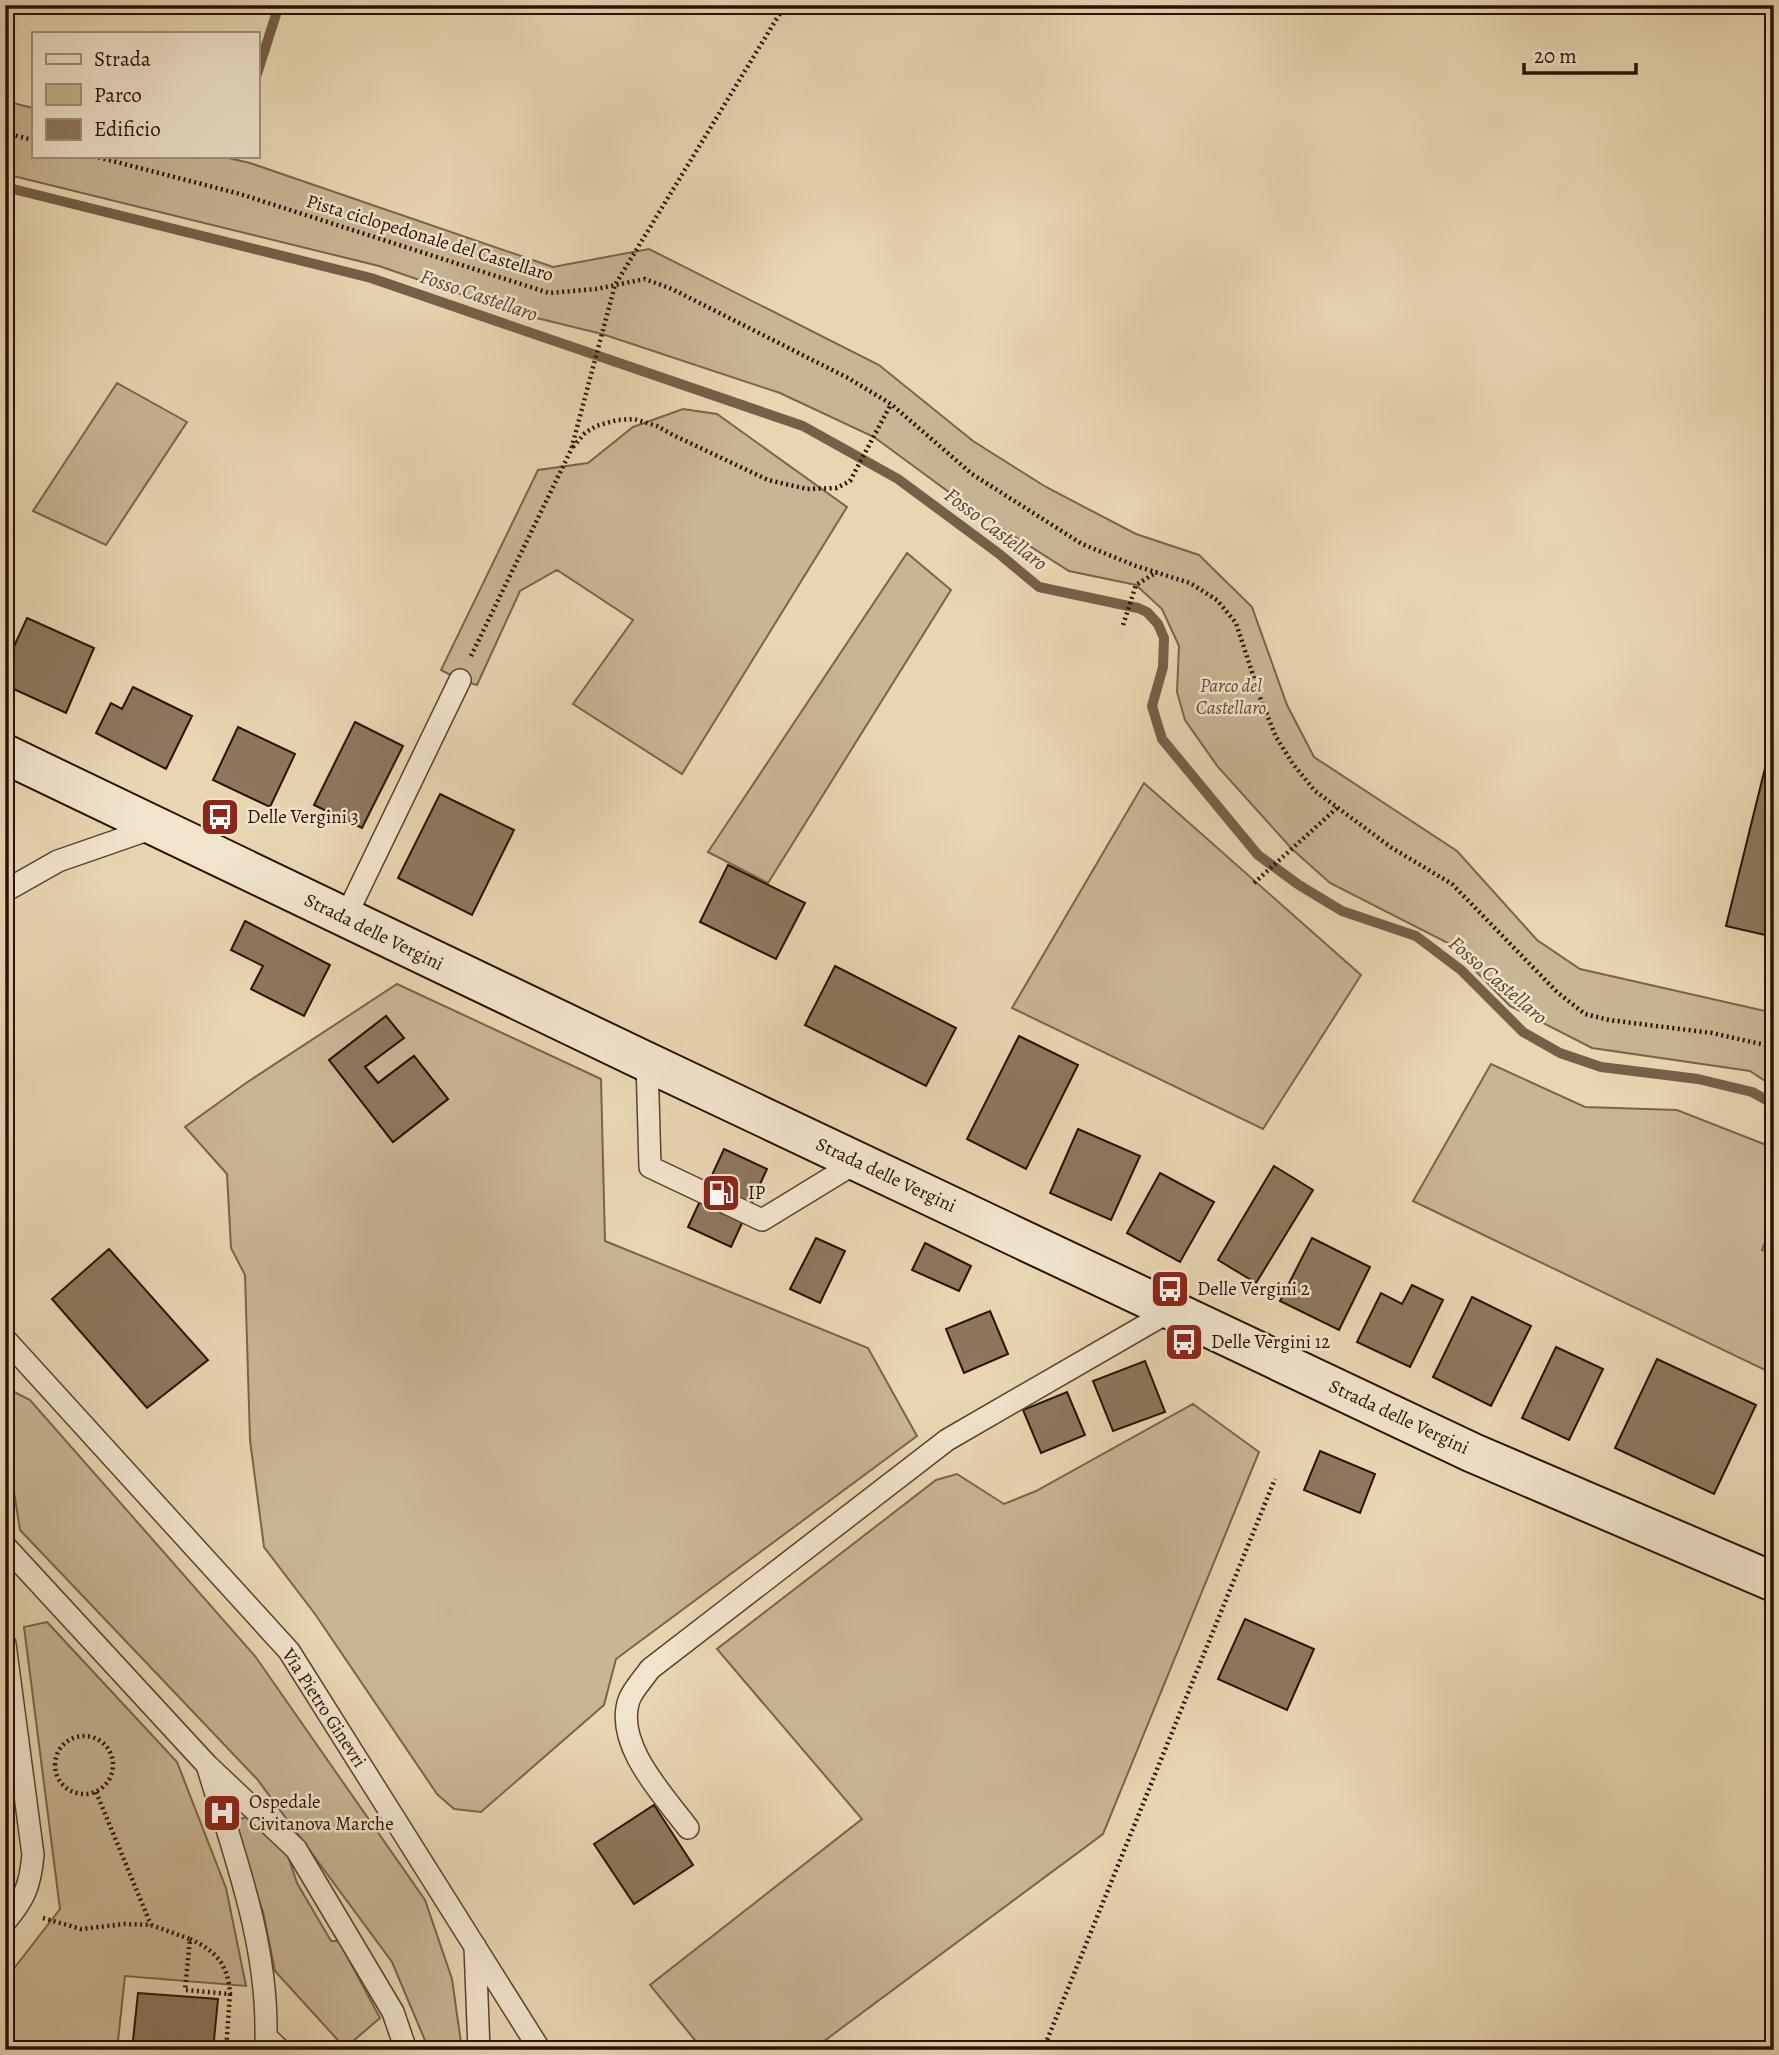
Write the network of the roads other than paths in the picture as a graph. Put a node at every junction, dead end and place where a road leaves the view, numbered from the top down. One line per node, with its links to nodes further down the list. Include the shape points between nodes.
1 (460, 680): 5 (lane)
2 (5, 754): 3 (main road, Strada delle Vergini)
3 (156, 827): 4 (lane, via 58,861); 5 (main road, Strada delle Vergini)
4 (5, 891)
5 (345, 918): 6 (main road, Strada delle Vergini)
6 (647, 1062): 7 (main road, Strada delle Vergini); 7 (lane, via 650,1167 704,1193 762,1220)
7 (858, 1162): 8 (main road, Strada delle Vergini)
8 (1172, 1310): 11 (main road, Strada delle Vergini, via 1473,1453); 14 (lane, via 947,1440 650,1669 630,1700 626,1720 630,1740 639,1762)
9 (5, 1339): 16 (lane, Via Pietro Ginevri, via 289,1651)
10 (5, 1546): 13 (lane)
11 (1774, 1582)
12 (5, 1644): 15 (lane, via 33,1855 30,1882)
13 (207, 1765): 17 (lane, via 250,1906); 18 (lane, via 296,1849 393,2012)
14 (688, 1828)
15 (5, 1922)
16 (475, 1944): 19 (lane); 20 (lane, Via Pietro Ginevri)
17 (271, 2045)
18 (406, 2050)
19 (479, 2050)
20 (540, 2050)

